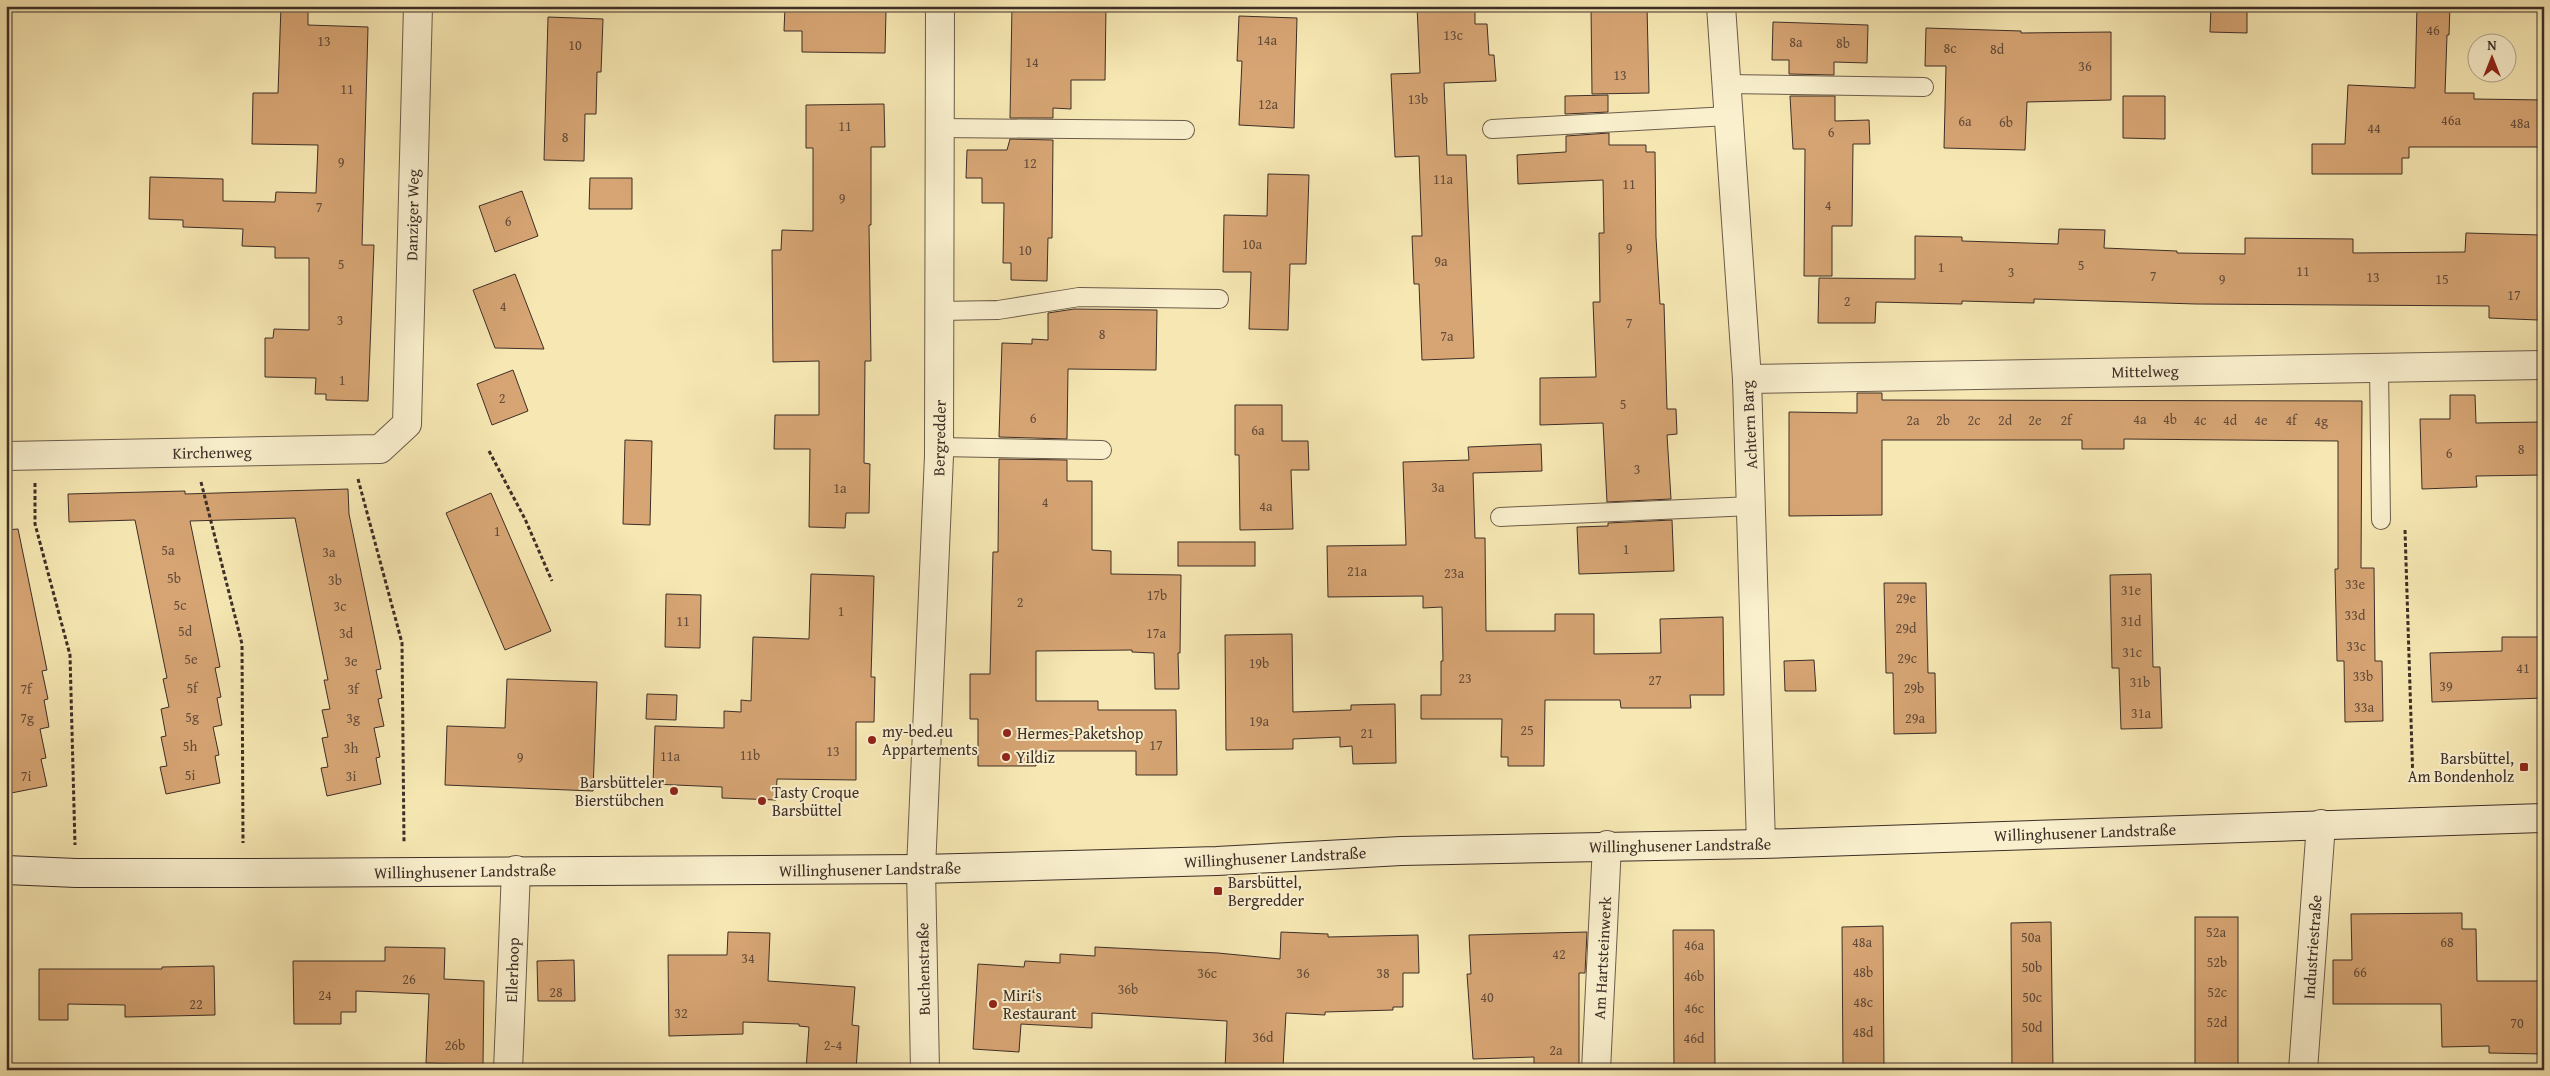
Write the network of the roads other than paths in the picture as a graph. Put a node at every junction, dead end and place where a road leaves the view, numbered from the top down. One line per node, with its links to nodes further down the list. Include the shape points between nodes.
1 (418, 6): 15 (street, Danziger Weg)
2 (940, 6): 7 (street, Bergredder)
3 (1721, 6): 4 (street, Achtern Barg)
4 (1726, 84): 5 (lane); 6 (street, Achtern Barg)
5 (1924, 87)
6 (1728, 116): 8 (lane); 14 (street, Achtern Barg)
7 (940, 128): 9 (lane); 11 (street, Bergredder)
8 (1492, 129)
9 (1184, 130)
10 (1219, 299): 11 (lane, via 1079,297 998,310)
11 (939, 311): 16 (street, Bergredder)
12 (2544, 364): 13 (street, Mittelweg)
13 (2379, 366): 14 (street, Mittelweg); 21 (lane)
14 (1747, 379): 19 (street, Achtern Barg)
15 (407, 424): 18 (street, Kirchenweg, via 380,449)
16 (939, 446): 17 (lane); 26 (street, Bergredder)
17 (1102, 450)
18 (6, 456)
19 (1752, 506): 20 (lane); 24 (street, Achtern Barg)
20 (1500, 517)
21 (2382, 520)
22 (2544, 818): 23 (street, Willinghusener Landstraße)
23 (2321, 824): 24 (street, Willinghusener Landstraße); 32 (street, Industriestraße)
24 (1761, 844): 25 (street, Willinghusener Landstraße)
25 (1607, 845): 26 (street, Willinghusener Landstraße); 31 (street, Am Hartsteinwerk)
26 (921, 869): 28 (street, Willinghusener Landstraße); 30 (street, Buchenstraße)
27 (6, 870): 28 (street, Willinghusener Landstraße, via 243,873)
28 (516, 870): 29 (street, Ellerhoop)
29 (508, 1070)
30 (925, 1070)
31 (1596, 1070)
32 (2303, 1070)

